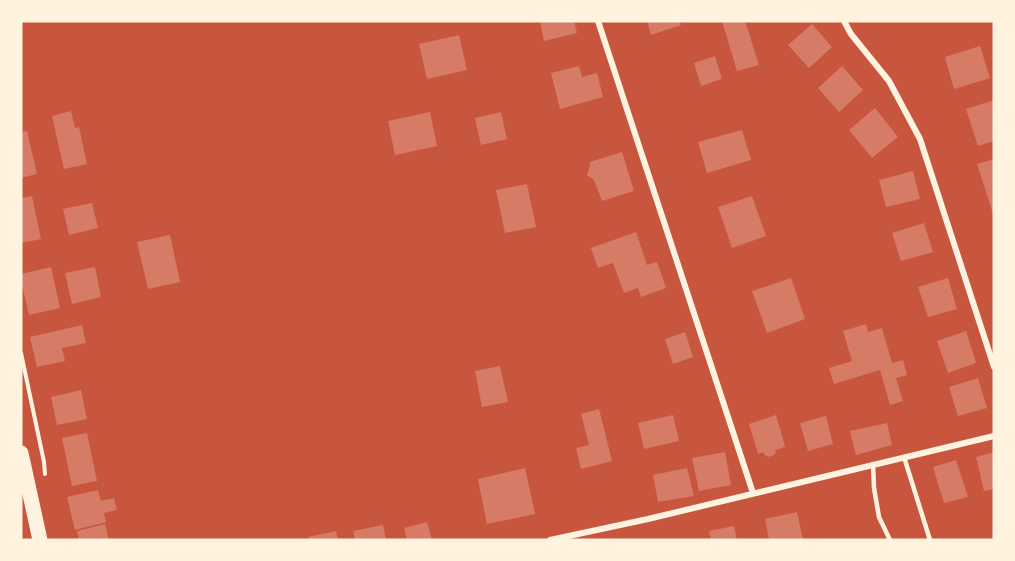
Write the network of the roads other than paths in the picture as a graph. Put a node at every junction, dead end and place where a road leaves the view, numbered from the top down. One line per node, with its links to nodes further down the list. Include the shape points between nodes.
1 (598, 21): 8 (street)
2 (843, 21): 3 (street, via 889,81 920,139)
3 (994, 367)
4 (994, 436): 6 (street)
5 (21, 453): 9 (main road)
6 (904, 457): 7 (street); 12 (lane)
7 (873, 465): 8 (street); 11 (lane, via 879,517)
8 (753, 493): 10 (street)
9 (40, 540)
10 (550, 540)
11 (890, 540)
12 (930, 540)

